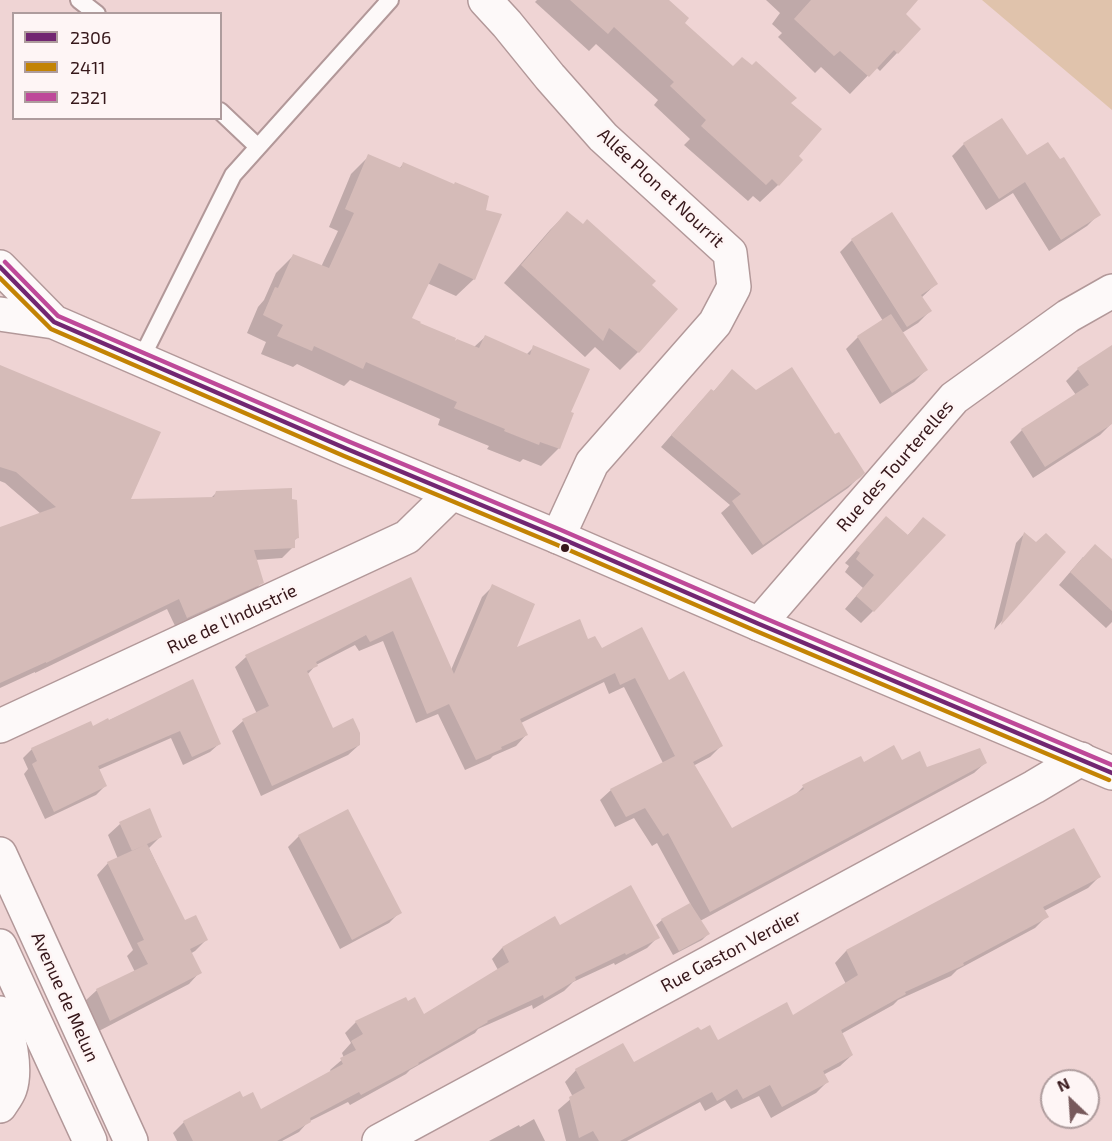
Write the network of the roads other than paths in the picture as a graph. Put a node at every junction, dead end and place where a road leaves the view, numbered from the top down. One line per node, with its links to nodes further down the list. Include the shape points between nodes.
1 (80, 0): 4 (lane)
2 (390, 0): 6 (lane)
3 (485, 0): 13 (street, Allée Plon et Nourrit, via 603,137 730,253 734,287 715,324 592,463)
4 (95, 12)
5 (222, 113): 6 (lane)
6 (258, 147): 11 (lane, via 233,175)
7 (0, 267): 10 (street)
8 (1112, 291): 14 (street, Rue des Tourterelles, via 1068,316 954,398)
9 (0, 314): 10 (street)
10 (54, 322): 11 (street)
11 (141, 359): 12 (street)
12 (452, 493): 13 (street); 15 (street, Rue de l'Industrie, via 407,537)
13 (558, 537): 14 (street)
14 (759, 624): 16 (street)
15 (0, 726)
16 (1081, 759): 17 (street); 24 (street, Rue Gaston Verdier)
17 (1112, 773)
18 (0, 854): 23 (street, Avenue de Melun)
19 (0, 946): 22 (street)
20 (0, 1013): 21 (street, via 13,1063 10,1089)
21 (0, 1106)
22 (90, 1141)
23 (131, 1141)
24 (379, 1141)

